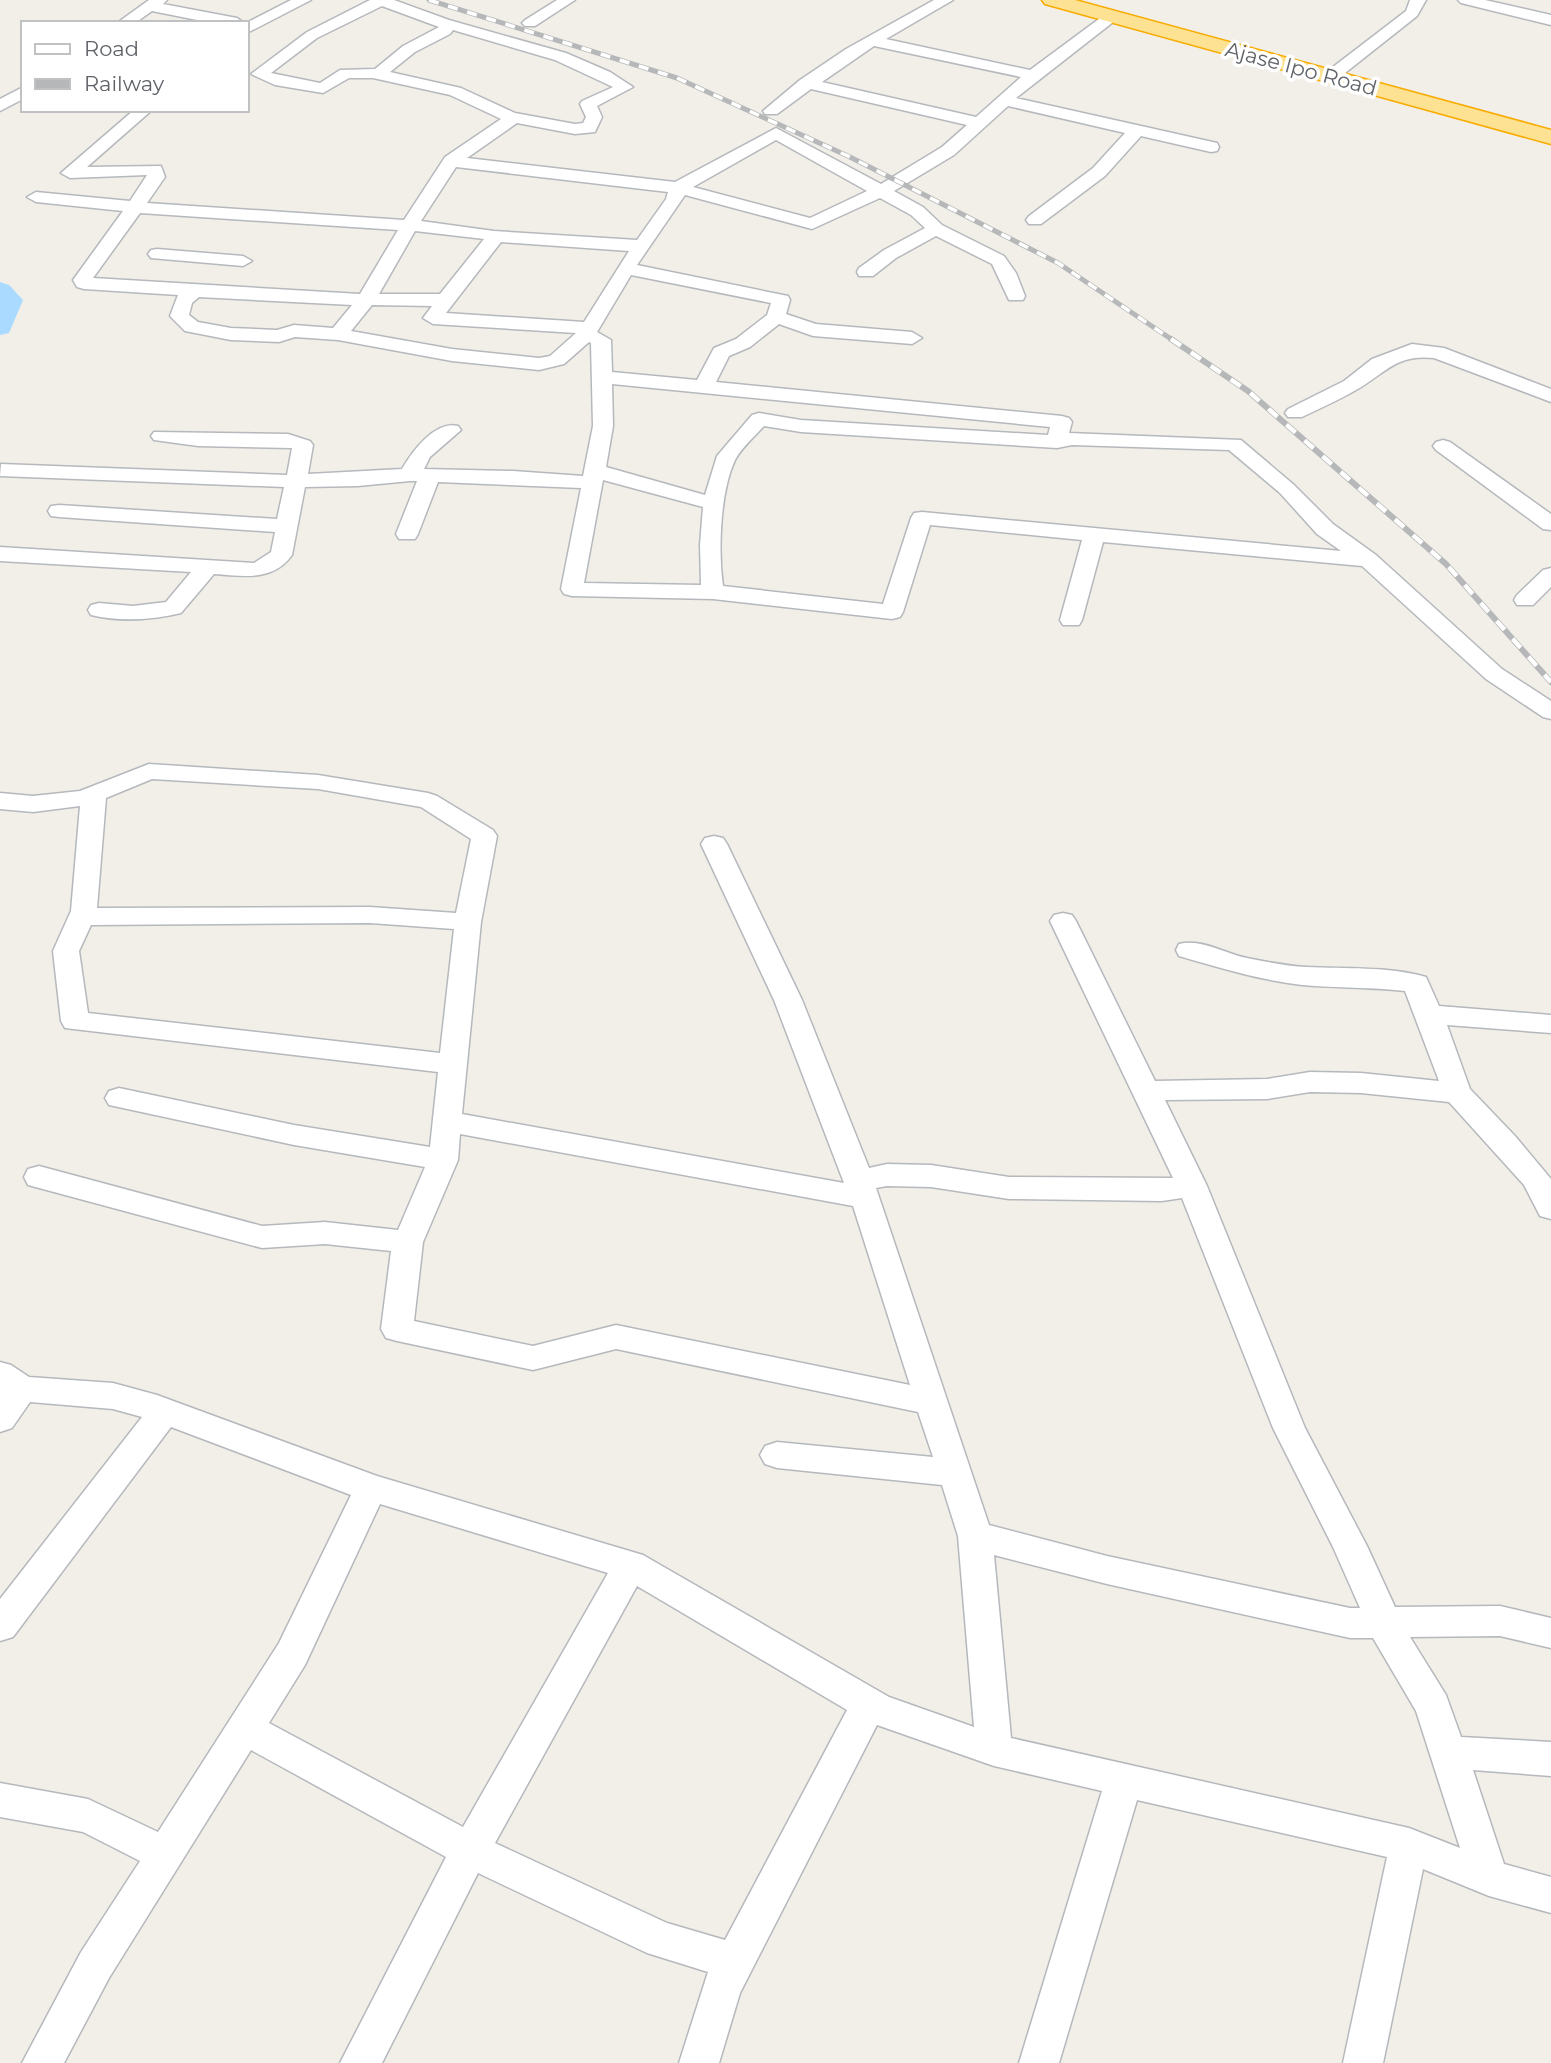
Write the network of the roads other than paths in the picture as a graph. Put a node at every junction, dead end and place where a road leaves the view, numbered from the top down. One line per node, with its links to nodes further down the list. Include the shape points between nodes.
1 (303, 0): 16 (street)
2 (381, 0): 14 (street); 21 (street, via 312,35)
3 (567, 0): 15 (street)
4 (945, 0): 17 (street)
5 (1052, 0): 10 (highway, Ajase Ipo Road)
6 (1084, 0): 18 (highway, Ajase Ipo Road)
7 (1418, 0): 18 (street, via 1412,13)
8 (1466, 0): 11 (street)
9 (155, 3): 12 (street); 13 (street)
10 (1112, 16): 20 (street); 34 (highway, Ajase Ipo Road)
11 (1551, 20)
12 (127, 21)
13 (229, 21)
14 (444, 23): 19 (street, via 446,31 409,49); 28 (street, via 561,58 605,74 625,87 588,104 594,117 589,128)
15 (530, 23)
16 (248, 24)
17 (872, 41): 20 (street); 22 (street)
18 (1339, 70): 31 (highway, Ajase Ipo Road)
19 (378, 74): 21 (street, via 346,73 323,88); 28 (street, via 455,91)
20 (1032, 75): 24 (street)
21 (253, 76)
22 (806, 83): 26 (street); 29 (street)
23 (21, 93): 25 (street)
24 (1002, 100): 29 (street); 32 (street)
25 (0, 106)
26 (771, 111)
27 (142, 112): 40 (street, via 70,173 155,170 156,177)
28 (510, 117): 36 (street)
29 (977, 122): 38 (street, via 948,151)
30 (757, 125): 33 (street)
31 (1551, 129)
32 (1137, 130): 35 (street); 41 (street, via 1099,172)
33 (776, 133): 37 (street); 38 (street)
34 (1551, 137)
35 (1211, 147)
36 (451, 161): 37 (street); 42 (street)
37 (678, 188): 38 (street, via 812,224); 45 (street)
38 (880, 192): 43 (street, via 917,211)
39 (36, 197): 40 (street)
40 (135, 207): 42 (street); 50 (street, via 82,280 84,284)
41 (1035, 220)
42 (408, 225): 44 (street); 52 (street)
43 (936, 229): 49 (street); 51 (street, via 998,260)
44 (494, 236): 45 (street); 53 (street)
45 (641, 246): 48 (street)
46 (158, 254): 47 (street)
47 (243, 261)
48 (626, 268): 54 (street, via 781,300); 55 (street)
49 (866, 272)
50 (193, 292): 52 (street); 56 (street, via 183,301 178,316 192,327 231,334)
51 (1016, 296)
52 (366, 300): 53 (street); 56 (street)
53 (445, 300): 55 (street, via 433,318)
54 (776, 317): 57 (street, via 813,330); 59 (street, via 743,343 721,352)
55 (588, 331): 56 (street, via 557,360 539,365); 58 (street, via 601,340)
56 (338, 334)
57 (912, 338)
58 (602, 377): 59 (street); 68 (street, via 603,426)
59 (704, 385): 64 (street, via 1062,422)
60 (1551, 396): 61 (street, via 1437,352 1412,350 1379,363 1351,385)
61 (1295, 413)
62 (451, 430): 67 (street, via 421,454)
63 (161, 436): 69 (street, via 288,440 303,445)
64 (1057, 442): 70 (street, via 801,426 759,419 724,461); 77 (street, via 1234,444 1325,529)
65 (1443, 446): 72 (street)
66 (1, 470): 69 (street)
67 (420, 476): 68 (street); 69 (street); 74 (street)
68 (594, 477): 70 (street); 80 (street, via 572,589)
69 (296, 481): 73 (street)
70 (715, 504): 80 (street)
71 (59, 511): 73 (street)
72 (1551, 524)
73 (287, 526): 78 (street, via 281,555 259,570)
74 (407, 534)
75 (1094, 534): 77 (street); 80 (street, via 922,518 892,612); 83 (street)
76 (0, 554): 78 (street)
77 (1368, 560): 84 (street, via 1494,674)
78 (208, 567): 82 (street, via 173,608 132,613)
79 (1551, 575): 81 (street)
80 (713, 592)
81 (1525, 600)
82 (99, 610)
83 (1071, 620)
84 (1551, 712)
85 (94, 794): 86 (street, via 33,804); 88 (street); 90 (street, via 149,771 318,782 428,801 484,836)
86 (0, 801)
87 (714, 844): 103 (street, via 788,1000)
88 (81, 917): 90 (street, via 370,915); 94 (street, via 66,951 75,1021)
89 (1063, 921): 95 (street)
90 (468, 922): 94 (street)
91 (1189, 950): 92 (street, via 1242,966 1303,975 1416,983)
92 (1429, 1014): 93 (street); 96 (street)
93 (1551, 1024)
94 (454, 1065): 98 (street)
95 (1147, 1091): 96 (street, via 1267,1089 1310,1082); 102 (street)
96 (1457, 1093): 100 (street)
97 (118, 1098): 99 (street)
98 (448, 1122): 99 (street); 103 (street)
99 (443, 1160): 105 (street)
100 (1537, 1164): 104 (street, via 1536,1179)
101 (39, 1177): 105 (street, via 262,1237 325,1233)
102 (1192, 1186): 103 (street, via 1162,1190 1009,1188 887,1175); 115 (street, via 1289,1428)
103 (862, 1189): 107 (street)
104 (1551, 1208)
105 (408, 1242): 107 (street, via 397,1329 533,1358 616,1337)
106 (11, 1381): 108 (street, via 113,1396); 109 (street)
107 (932, 1402): 111 (street)
108 (165, 1411): 112 (street); 116 (street)
109 (0, 1419)
110 (777, 1455): 111 (street)
111 (955, 1473): 113 (street)
112 (371, 1488): 114 (street); 119 (street, via 292,1654)
113 (975, 1536): 115 (street, via 1255,1604 1350,1623); 120 (street)
114 (631, 1565): 118 (street); 126 (street)
115 (1383, 1622): 117 (street, via 1500,1621); 121 (street, via 1433,1706)
116 (0, 1626)
117 (1551, 1633)
118 (869, 1704): 120 (street); 130 (street)
119 (246, 1728): 126 (street); 127 (street)
120 (994, 1751): 123 (street)
121 (1447, 1752): 122 (street); 128 (street)
122 (1551, 1759)
123 (1125, 1780): 125 (street); 134 (street)
124 (0, 1800): 127 (street, via 88,1816)
125 (1409, 1845): 128 (street); 135 (street)
126 (470, 1850): 130 (street, via 661,1940); 132 (street)
127 (165, 1854): 131 (street, via 95,1965)
128 (1489, 1878): 129 (street)
129 (1551, 1895)
130 (734, 1961): 133 (street, via 721,1988)
131 (42, 2063)
132 (360, 2063)
133 (699, 2063)
134 (1039, 2063)
135 (1363, 2063)

